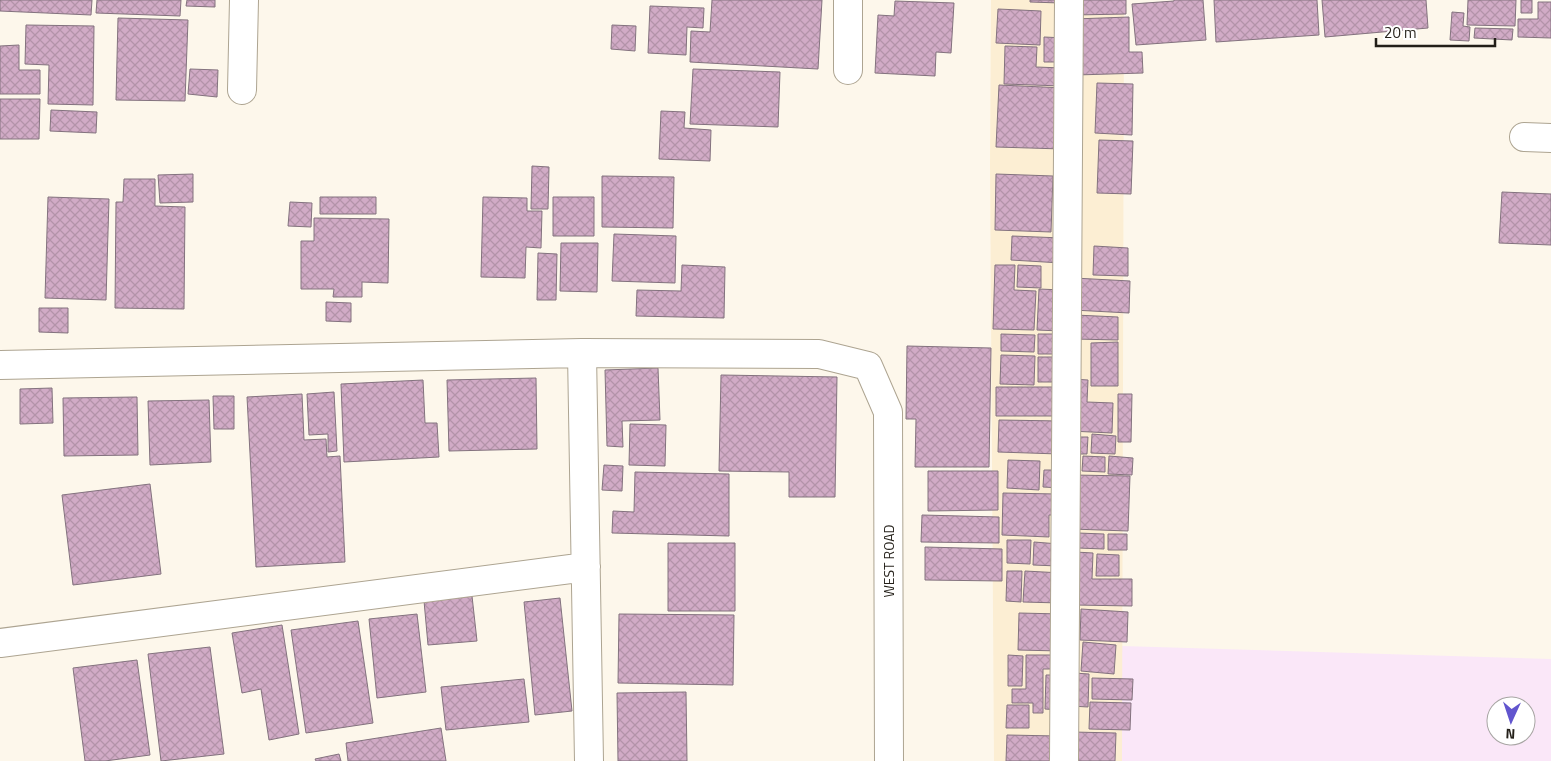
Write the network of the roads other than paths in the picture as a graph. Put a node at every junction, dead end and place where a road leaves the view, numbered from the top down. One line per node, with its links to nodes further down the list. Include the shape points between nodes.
1 (244, 0): 5 (street)
2 (848, 0): 4 (street)
3 (1069, 0): 14 (street)
4 (848, 70)
5 (242, 90)
6 (1524, 137): 7 (street)
7 (1551, 138)
8 (582, 353): 9 (street); 10 (street); 13 (street, WEST ROAD, via 819,354 868,366 888,412)
9 (0, 365)
10 (586, 567): 11 (street); 12 (street)
11 (0, 643)
12 (589, 761)
13 (889, 761)
14 (1064, 761)

